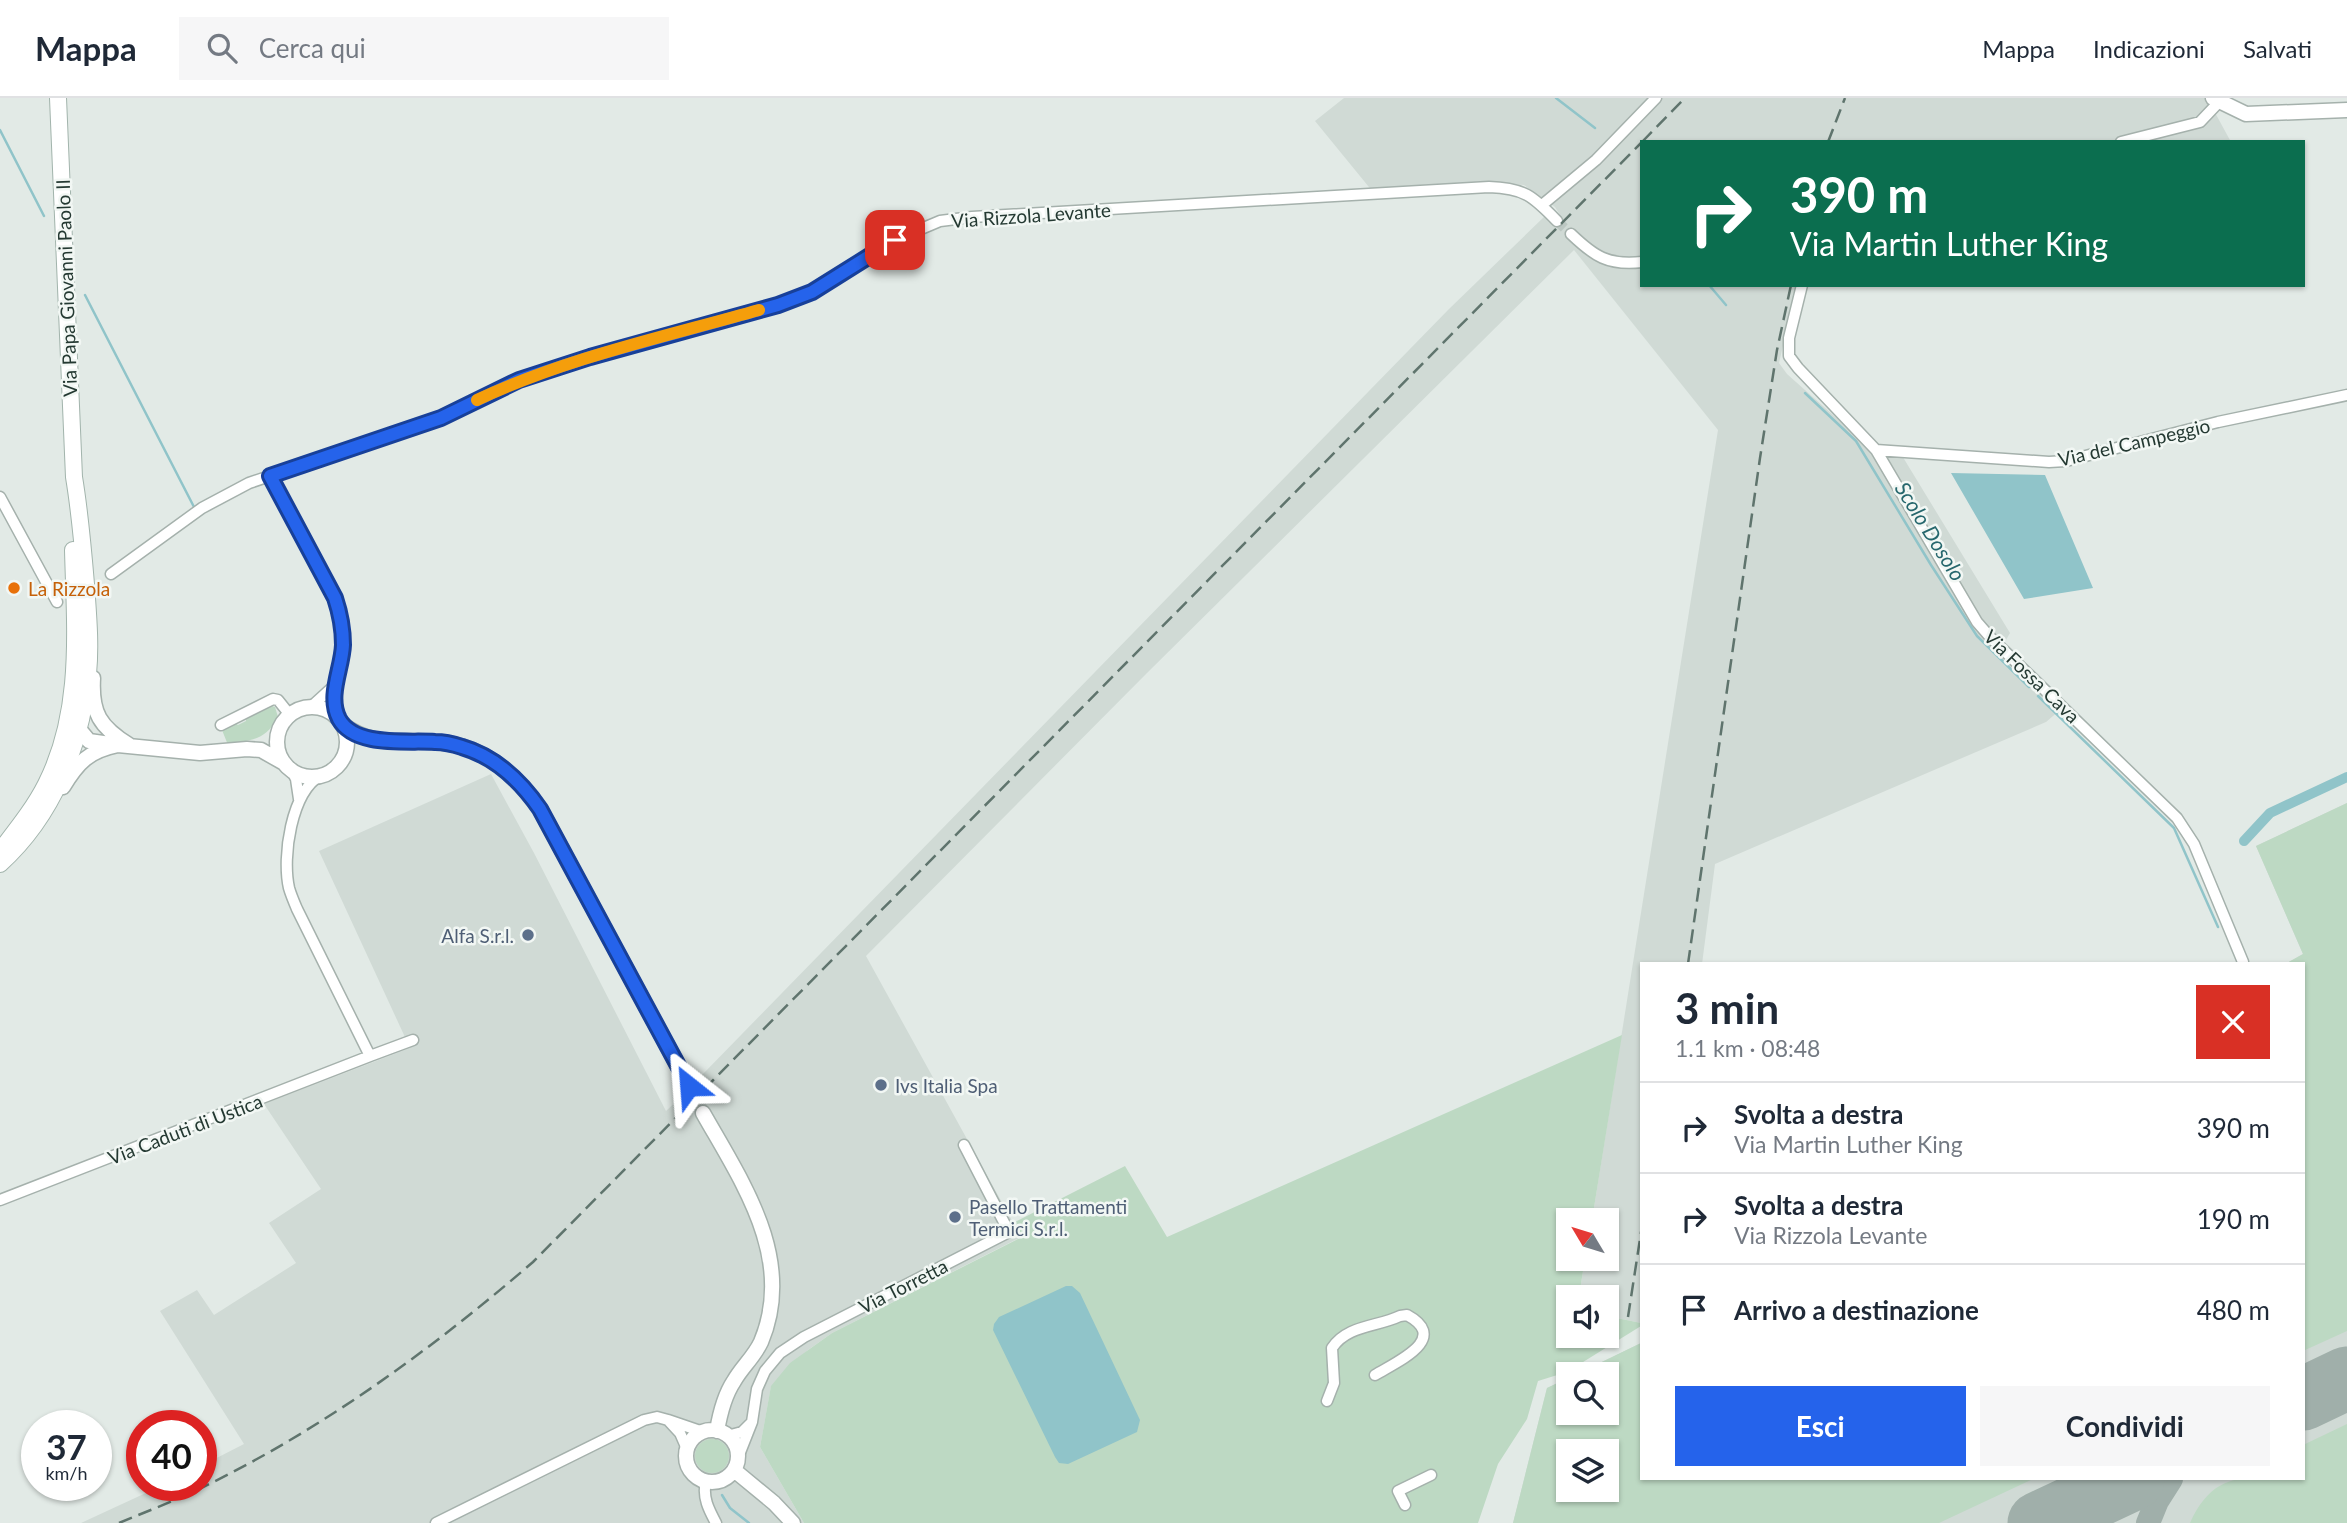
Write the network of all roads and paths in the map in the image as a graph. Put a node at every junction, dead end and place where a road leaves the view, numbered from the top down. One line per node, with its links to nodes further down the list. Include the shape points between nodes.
1 (58, 98): 14 (main road, Via Papa Giovanni Paolo II)
2 (1656, 98): 6 (street, via 1596,160)
3 (2216, 100): 4 (street, via 2246,114); 5 (street, via 2200,122)
4 (2347, 110)
5 (2129, 140)
6 (1542, 205): 7 (street, Via Rizzola Levante); 13 (street, Via Rizzola Levante, via 1525,192 1489,187 940,221 895,240 812,292 778,305 519,380 441,418)
7 (1557, 220)
8 (1571, 234): 9 (street, via 1605,260)
9 (1640, 262)
10 (1802, 287): 12 (street, Via Fossa Cava, via 1789,356)
11 (2347, 395): 12 (street, Via del Campeggio, via 2066,461)
12 (1876, 450): 34 (street, Via Fossa Cava, via 1990,637 2185,828)
13 (270, 476): 16 (street, Via Rizzola Levante, via 218,498); 19 (street, via 340,614 343,647)
14 (74, 477): 18 (main road, Via Papa Giovanni Paolo II); 24 (main road, Via Papa Giovanni Paolo II)
15 (0, 498): 17 (street)
16 (111, 574)
17 (57, 602)
18 (88, 617): 24 (main road, Via Papa Giovanni Paolo II, via 88,673); 26 (street, Via Papa Giovanni Paolo II, via 93,632 96,711)
19 (335, 685): 20 (street); 22 (street)
20 (312, 706): 21 (street, via 297,710); 22 (street, via 326,709)
21 (285, 721): 23 (street, via 278,700 273,699); 27 (street, via 267,739); 29 (street, via 277,742)
22 (340, 721): 25 (street); 28 (street, via 347,739)
23 (221, 724)
24 (72, 728): 26 (street, via 87,727); 32 (main road, Via Papa Giovanni Paolo II, via 68,765 50,802 32,829)
25 (374, 741): 28 (street); 37 (street, via 463,747 487,757 524,786)
26 (120, 742): 27 (street, via 200,753); 32 (street, Via Papa Giovanni Paolo II, via 81,761 32,837)
27 (247, 749): 29 (street, via 270,753)
28 (340, 763): 30 (street)
29 (287, 766): 30 (street, via 308,776); 31 (street, via 296,779)
30 (321, 775): 31 (street)
31 (299, 799): 36 (street, via 290,834 289,887)
32 (7, 851): 33 (main road, Via Papa Giovanni Paolo II)
33 (0, 864)
34 (2243, 962)
35 (413, 1040): 36 (street, Via Caduti di Ustica)
36 (370, 1056): 40 (street, Via Caduti di Ustica)
37 (689, 1086)
38 (703, 1113): 45 (street, via 756,1212 768,1242 772,1274 764,1335 726,1394)
39 (964, 1145): 44 (street, Via Torretta, via 1009,1232 780,1353 760,1381)
40 (0, 1200)
41 (1375, 1375): 42 (street, via 1423,1342 1420,1324 1414,1318 1400,1316 1341,1337 1332,1348 1334,1383)
42 (1327, 1401)
43 (668, 1420): 45 (street); 46 (street); 51 (street, via 644,1420)
44 (752, 1422): 45 (street, via 742,1432); 47 (street, Via Torretta)
45 (716, 1433): 46 (street, via 693,1439); 47 (street, via 736,1446)
46 (687, 1449): 49 (street, via 690,1469)
47 (736, 1465): 49 (street, via 725,1479); 53 (street)
48 (1431, 1475): 50 (street, via 1398,1491)
49 (706, 1482): 52 (street, via 707,1503)
50 (1405, 1505)
51 (436, 1523)
52 (716, 1523)
53 (793, 1523)

